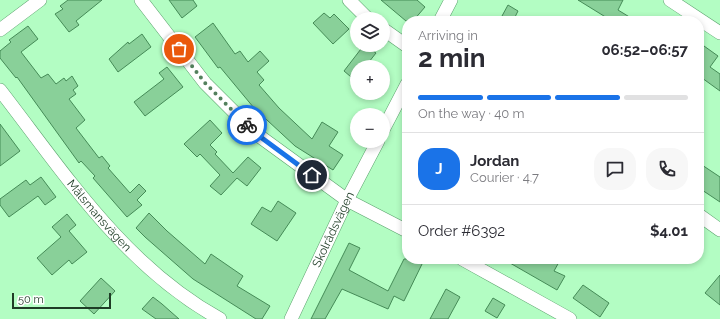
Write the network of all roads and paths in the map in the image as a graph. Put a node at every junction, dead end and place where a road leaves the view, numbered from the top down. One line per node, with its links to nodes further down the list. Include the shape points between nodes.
1 (40, 0): 10 (street)
2 (141, 0): 18 (street, via 205,83 255,133)
3 (349, 0): 6 (street)
4 (451, 0): 7 (street)
5 (670, 0): 8 (street)
6 (361, 12)
7 (443, 16)
8 (694, 16)
9 (704, 22): 11 (street)
10 (0, 30)
11 (720, 33)
12 (390, 34): 13 (street)
13 (402, 42)
14 (0, 90): 23 (street, Målsmansvägen, via 69,183 126,246 164,281)
15 (402, 94): 16 (street)
16 (390, 117)
17 (374, 148): 18 (street, Skolrådsvägen)
18 (347, 200): 20 (street); 24 (street, Skolrådsvägen)
19 (704, 219): 21 (street)
20 (402, 228)
21 (720, 230)
22 (471, 264): 25 (street)
23 (220, 319)
24 (291, 319)
25 (570, 319)

